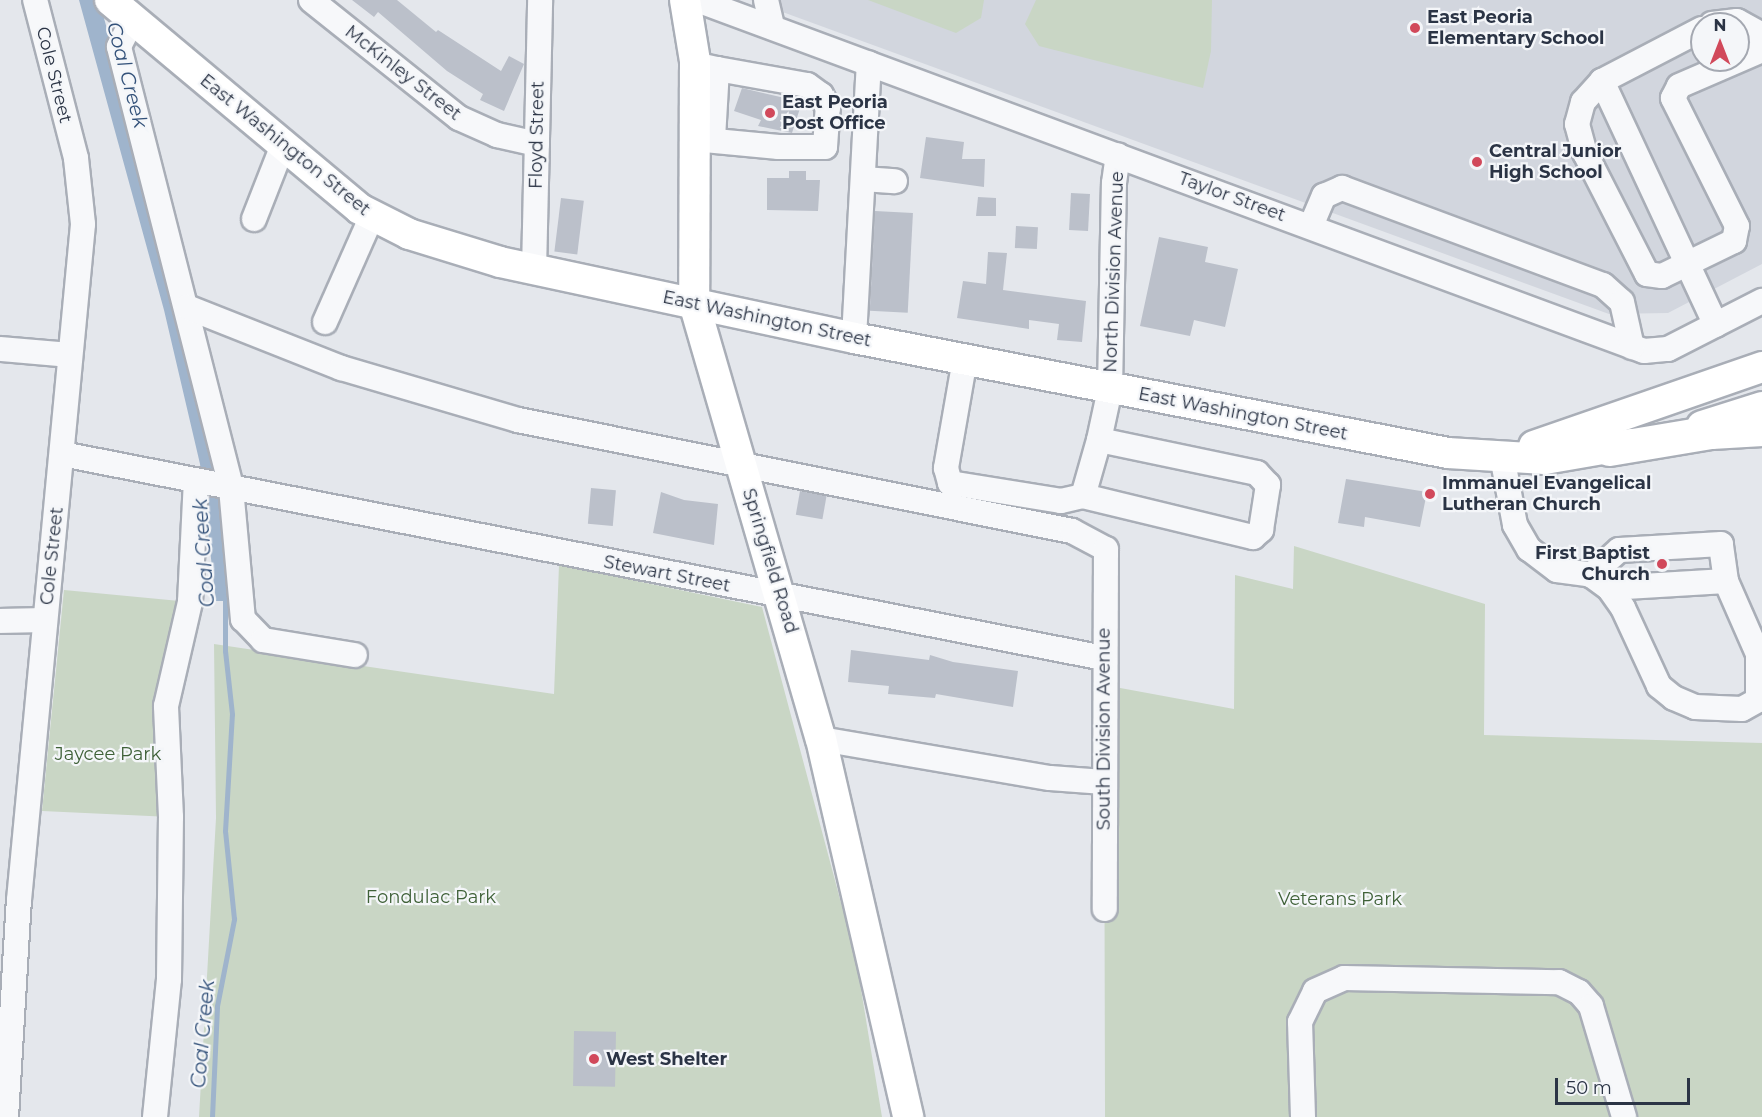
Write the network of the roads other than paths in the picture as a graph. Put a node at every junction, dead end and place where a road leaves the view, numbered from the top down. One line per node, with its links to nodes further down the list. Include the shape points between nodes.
1 (35, 0): 34 (street, Cole Street, via 83,200)
2 (110, 0): 8 (main road, East Washington Street)
3 (311, 0): 16 (street, McKinley Street, via 459,118 497,135)
4 (540, 0): 16 (street, Floyd Street)
5 (685, 0): 13 (main road, Springfield Road)
6 (697, 0): 9 (street, Taylor Street)
7 (766, 0): 9 (street)
8 (133, 19): 17 (main road, East Washington Street); 28 (street, via 119,47)
9 (772, 27): 12 (street, Taylor Street)
10 (1690, 35): 14 (street)
11 (1762, 50): 24 (street, via 1679,86 1673,98 1737,226 1734,241)
12 (869, 63): 18 (street, Taylor Street); 19 (street)
13 (706, 67): 15 (main road, Springfield Road); 15 (street, via 807,85 821,95 828,108 825,147 779,147)
14 (1602, 81): 24 (street); 24 (street, via 1583,102 1577,124 1585,153 1647,274 1662,276)
15 (704, 139): 27 (main road, Springfield Road)
16 (537, 144): 25 (street, Floyd Street)
17 (283, 145): 21 (main road, East Washington Street); 22 (street)
18 (1118, 155): 23 (street, Taylor Street); 37 (street, North Division Avenue, via 1114,183)
19 (864, 179): 20 (street); 31 (street)
20 (895, 181)
21 (372, 216): 25 (main road, East Washington Street, via 409,234); 29 (street)
22 (254, 219)
23 (1311, 226): 32 (street, Taylor Street); 32 (street, via 1324,196 1341,188 1603,285 1622,302)
24 (1688, 263): 30 (street)
25 (534, 271): 27 (main road, East Washington Street)
26 (1762, 301): 30 (street, Taylor Street)
27 (694, 303): 31 (main road, East Washington Street); 44 (main road, Springfield Road)
28 (187, 307): 44 (street, via 341,368 518,420); 46 (street)
29 (325, 322)
30 (1716, 325): 32 (street, Taylor Street, via 1658,352)
31 (854, 338): 35 (main road, East Washington Street)
32 (1632, 347)
33 (0, 349): 34 (street)
34 (70, 355): 42 (street, Cole Street)
35 (964, 359): 37 (main road, East Washington Street); 47 (street, via 946,468 950,483 1061,501)
36 (1762, 367): 43 (main road, East Washington Street, via 1605,425)
37 (1110, 389): 40 (street, North Division Avenue); 43 (main road, East Washington Street, via 1448,453)
38 (1762, 407): 41 (main road, East Washington Street)
39 (1762, 429): 41 (highway, via 1711,432)
40 (1099, 440): 47 (street, North Division Avenue); 47 (street, via 1257,473 1268,485 1261,530 1253,537)
41 (1609, 449): 43 (main road, East Washington Street, via 1545,459)
42 (62, 454): 45 (street); 51 (street, Cole Street)
43 (1502, 456): 49 (street, via 1515,525 1529,549 1557,570)
44 (741, 465): 50 (main road, Springfield Road); 54 (street, South Division Avenue, via 1072,531 1106,549)
45 (196, 481): 46 (street, Stewart Street); 59 (street, via 190,602 166,706 171,817 169,979)
46 (231, 488): 50 (street, Stewart Street); 53 (street, via 243,619 252,632 263,640)
47 (1083, 496)
48 (1726, 581): 49 (street); 49 (street, via 1721,544 1619,550); 49 (street, via 1758,654 1758,700 1743,709 1695,707 1659,686 1623,608)
49 (1600, 582)
50 (782, 597): 54 (street, Stewart Street); 55 (main road, Springfield Road)
51 (45, 620): 52 (street); 58 (street, Cole Street, via 15,955)
52 (0, 621)
53 (355, 655)
54 (1104, 658): 56 (street, South Division Avenue)
55 (821, 739): 56 (street, via 1050,778); 60 (main road, Springfield Road)
56 (1104, 782): 57 (street, South Division Avenue)
57 (1105, 909)
58 (6, 1117)
59 (155, 1117)
60 (908, 1117)
61 (1303, 1117): 62 (street, via 1300,1022 1315,991 1344,978 1559,982 1579,992 1591,1006)
62 (1624, 1117)

